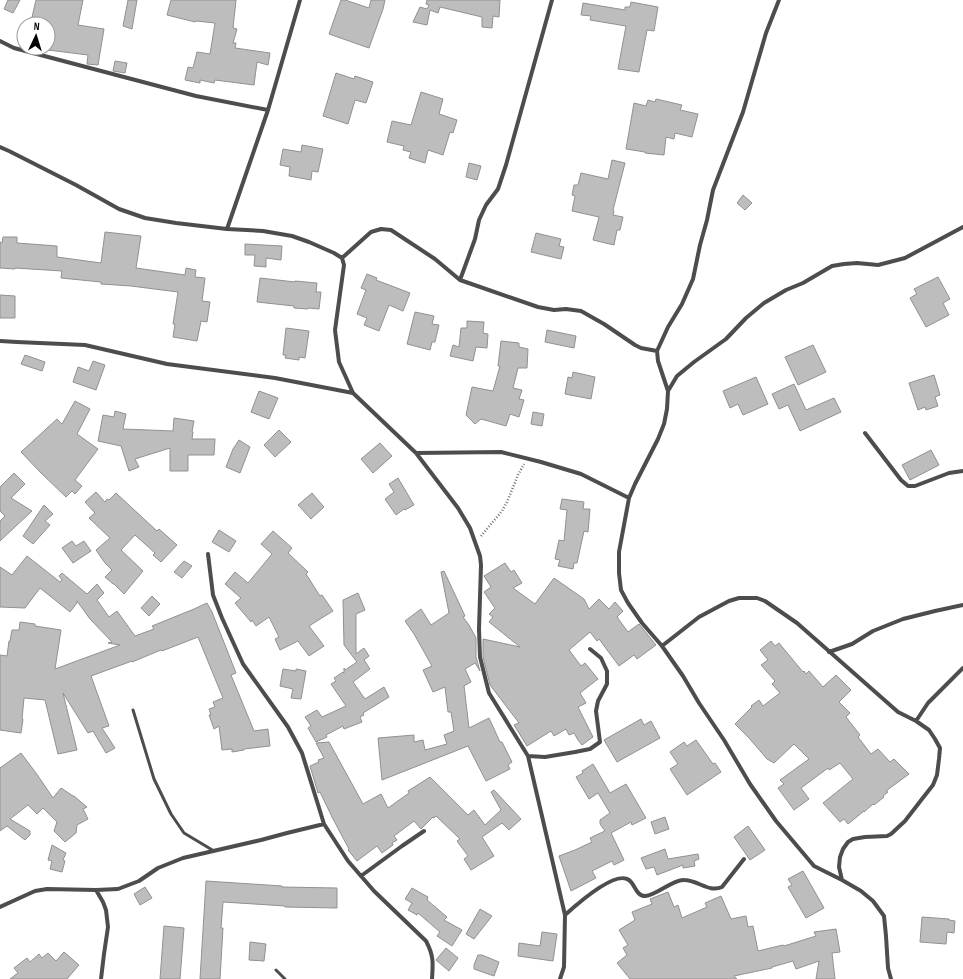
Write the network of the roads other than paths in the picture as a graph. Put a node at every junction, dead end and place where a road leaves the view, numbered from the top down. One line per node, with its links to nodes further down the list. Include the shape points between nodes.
1 (300, 0): 5 (street)
2 (552, 0): 10 (street, via 498,189 479,220)
3 (779, 0): 12 (street, via 766,33 743,112 713,190 693,279)
4 (0, 41): 5 (street, via 14,48 196,96)
5 (268, 110): 8 (street)
6 (0, 147): 8 (street, via 120,209 145,218)
7 (963, 227): 13 (street, via 905,258 878,265 857,263 832,266 764,302 726,339 677,376)
8 (227, 229): 9 (street, via 292,236)
9 (342, 258): 10 (street, via 371,232 381,228 391,230); 14 (street, via 344,264 335,330 338,362)
10 (460, 280): 12 (street, via 538,307 581,311 635,345)
11 (0, 341): 14 (street, via 85,345 167,364 275,378)
12 (657, 350): 13 (street)
13 (668, 391): 18 (street, via 664,424)
14 (353, 392): 16 (street)
15 (865, 433): 17 (street, via 908,486)
16 (416, 453): 18 (street, via 501,452 580,474); 27 (street, via 470,528 481,565 480,657 487,686)
17 (963, 471)
18 (629, 498): 21 (street, via 619,552 621,590 642,623)
19 (208, 554): 28 (street, via 213,595 222,618 243,664 288,727 302,753)
20 (963, 605): 23 (street, via 903,619 873,631 852,644)
21 (662, 646): 23 (street, via 699,617 729,601 749,597 765,601 797,623); 33 (street, via 776,821 814,866)
22 (590, 649): 27 (street, via 601,658 607,671 607,684 596,711 600,742 590,749 575,752 545,757)
23 (829, 652): 26 (street, via 898,712)
24 (963, 668): 26 (street, via 928,703)
25 (133, 710): 30 (lane, via 154,778 171,814 184,832)
26 (916, 721): 33 (street, via 928,730 940,748 937,776 905,821 891,834 853,839 848,842 840,857)
27 (528, 756): 36 (street)
28 (324, 824): 30 (street); 32 (street)
29 (424, 831): 32 (street)
30 (214, 851): 34 (street, via 183,858 118,889)
31 (744, 859): 36 (street, via 722,887 717,889 683,879 645,896 639,894 630,880 621,878 602,886)
32 (361, 876): 40 (street, via 426,941 433,961)
33 (842, 880): 42 (street, via 873,901 884,916)
34 (96, 890): 35 (street, via 35,891); 38 (street, via 106,910 108,927)
35 (0, 907)
36 (565, 915): 41 (street, via 564,968)
37 (276, 970): 39 (lane)
38 (102, 979)
39 (285, 979)
40 (432, 979)
41 (560, 979)
42 (891, 979)

